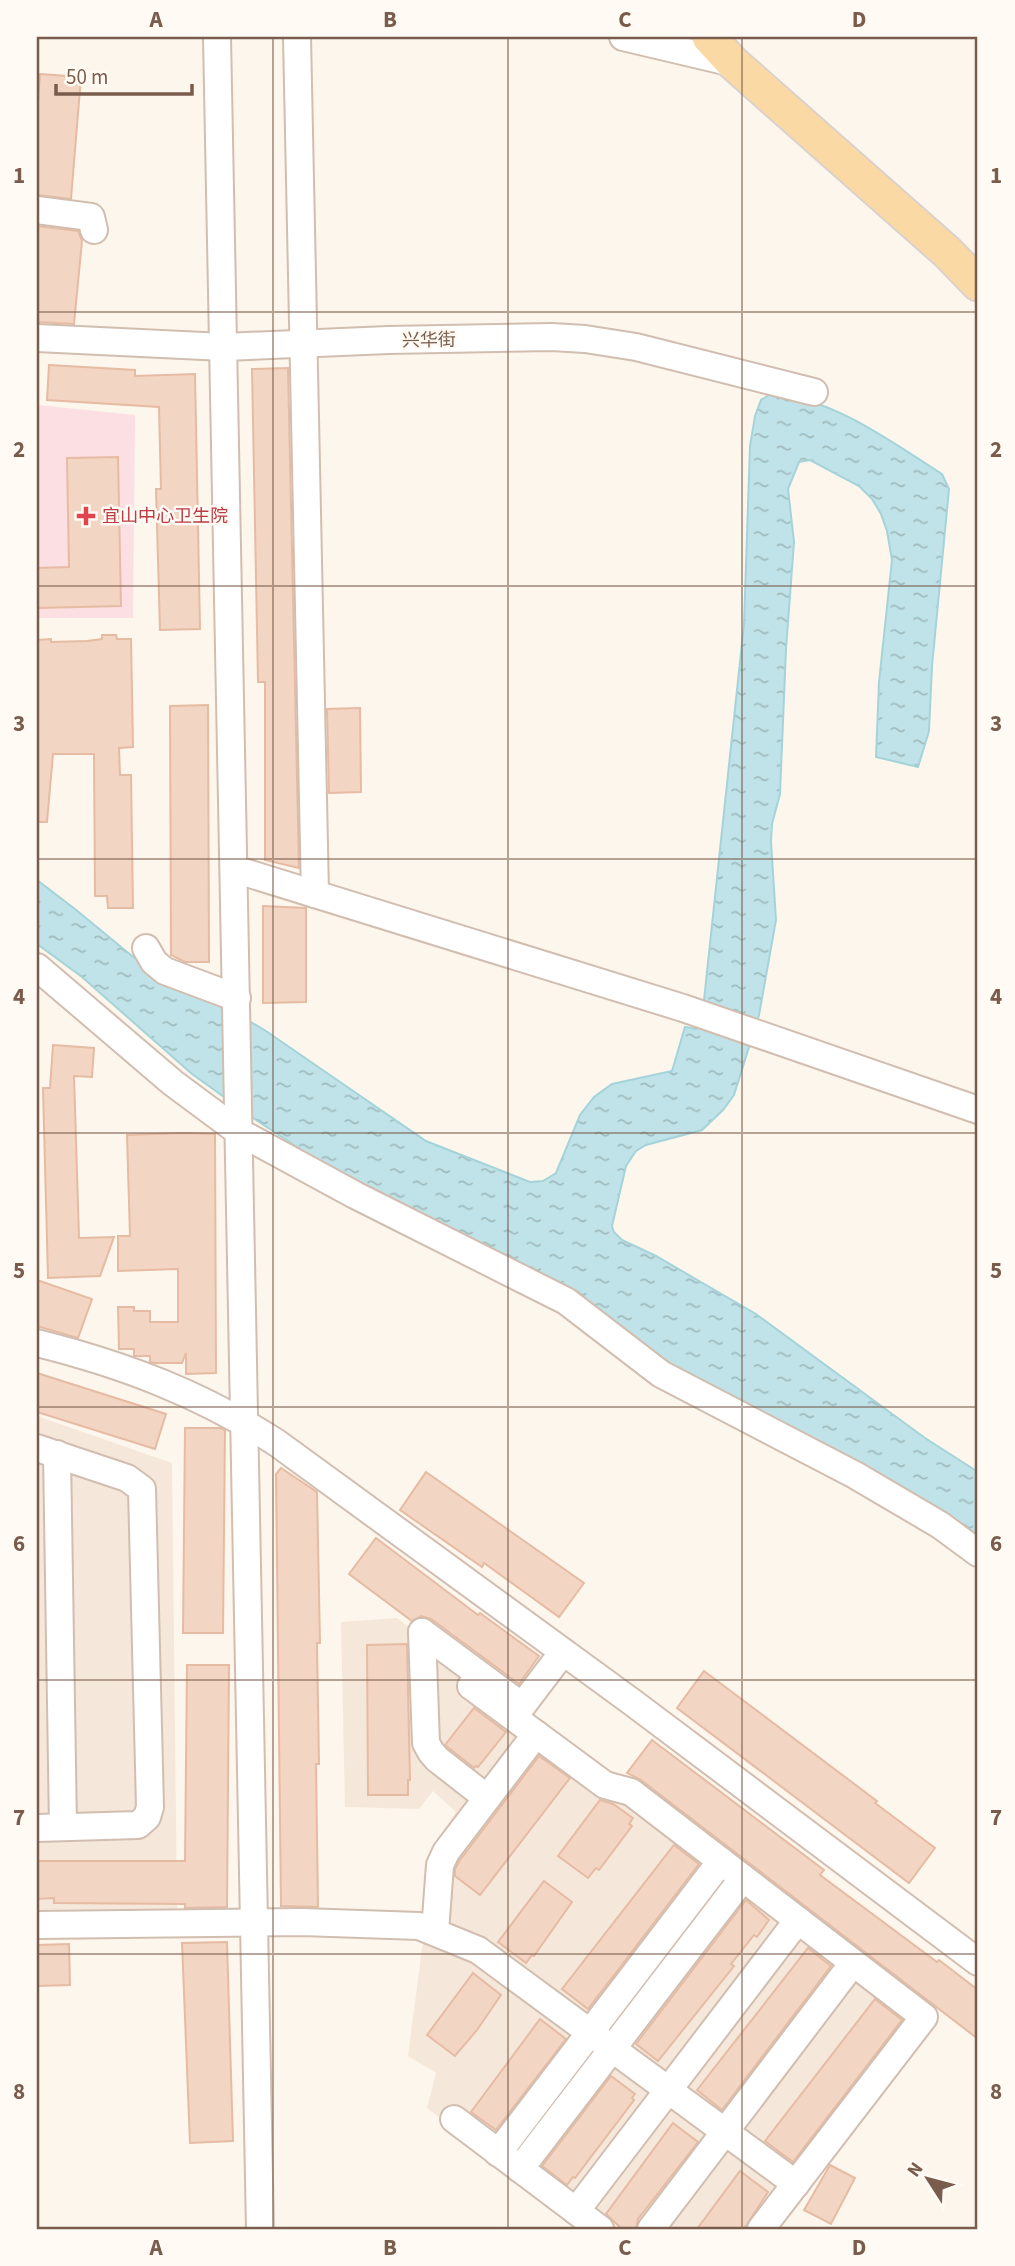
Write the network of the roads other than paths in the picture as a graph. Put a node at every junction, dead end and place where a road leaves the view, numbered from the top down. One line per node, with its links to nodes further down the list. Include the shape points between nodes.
1 (217, 37): 11 (street)
2 (297, 37): 10 (street)
3 (623, 37): 5 (street)
4 (709, 37): 5 (main road)
5 (733, 64): 8 (main road)
6 (37, 210): 7 (street, via 91,216)
7 (94, 230)
8 (978, 284)
9 (37, 338): 11 (street, 兴华街)
10 (304, 345): 11 (street, 兴华街); 12 (street, 兴华街, via 585,339); 14 (street)
11 (224, 347): 13 (street)
12 (814, 392)
13 (234, 869): 14 (street); 17 (street)
14 (315, 894): 18 (street, via 683,1008)
15 (146, 948): 17 (street, via 165,971)
16 (37, 967): 19 (street, via 173,1083)
17 (237, 1004): 19 (street)
18 (978, 1110)
19 (239, 1121): 21 (street); 23 (street, via 355,1195 566,1301 661,1374 855,1475)
20 (37, 1343): 21 (street, via 153,1378)
21 (245, 1423): 24 (street); 32 (street)
22 (47, 1451): 28 (street); 28 (street, via 127,1478 142,1489 150,1807 138,1825)
23 (978, 1553)
24 (563, 1652): 27 (street, via 523,1706 422,1632 426,1743 437,1759); 36 (street)
25 (471, 1686): 26 (street)
26 (536, 1734): 27 (street); 29 (street, via 605,1786 631,1792)
27 (487, 1798): 34 (street, via 440,1865)
28 (50, 1827)
29 (721, 1861): 30 (street); 37 (street)
30 (743, 1878): 31 (street); 38 (street)
31 (798, 1920): 35 (street); 39 (street)
32 (254, 1923): 33 (street); 34 (street); 46 (street)
33 (37, 1925)
34 (427, 1929): 37 (street, via 478,1950)
35 (853, 1962): 41 (street); 44 (street, via 924,2017)
36 (978, 1962)
37 (590, 2032): 38 (street); 42 (street)
38 (612, 2049): 39 (street); 43 (street)
39 (668, 2090): 41 (street); 45 (street)
40 (454, 2119): 42 (street)
41 (725, 2132): 44 (street); 48 (street)
42 (498, 2152): 43 (street)
43 (520, 2169): 45 (street)
44 (796, 2184): 49 (street)
45 (576, 2211): 47 (street)
46 (260, 2229)
47 (600, 2229)
48 (651, 2229)
49 (761, 2229)

